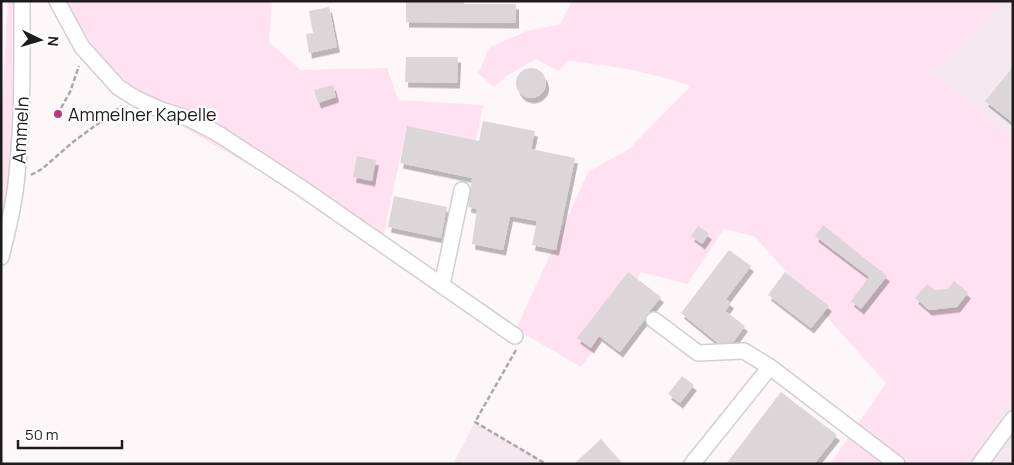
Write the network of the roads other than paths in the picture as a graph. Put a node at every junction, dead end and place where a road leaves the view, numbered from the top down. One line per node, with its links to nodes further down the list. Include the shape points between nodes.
1 (22, 1): 4 (street, Ammeln, via 22,90 17,175)
2 (56, 1): 5 (street, via 86,53 118,87 135,98 217,133)
3 (462, 190): 5 (street)
4 (1, 257)
5 (442, 285): 7 (street)
6 (654, 320): 8 (street, via 698,353 744,351)
7 (515, 336)
8 (770, 367): 10 (street); 11 (street)
9 (1013, 419): 12 (street)
10 (692, 464)
11 (897, 464)
12 (980, 464)

